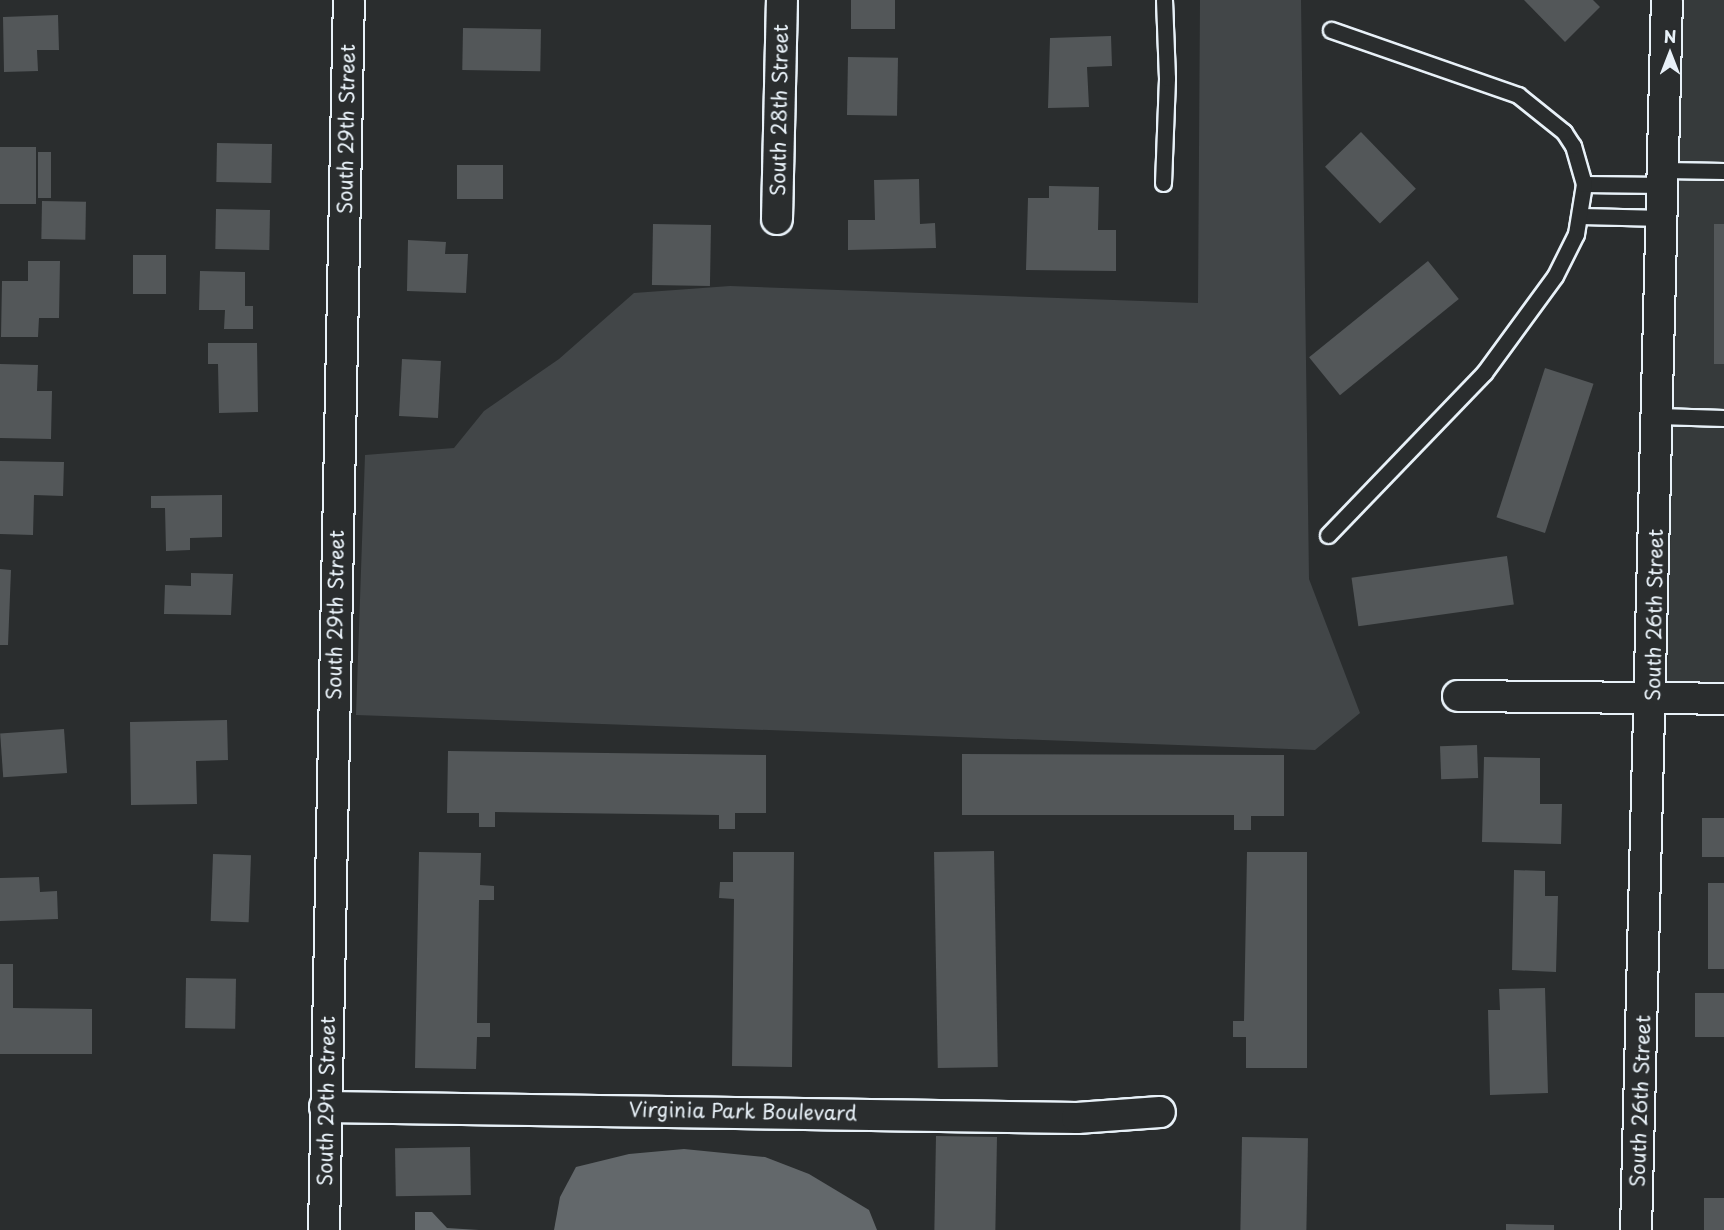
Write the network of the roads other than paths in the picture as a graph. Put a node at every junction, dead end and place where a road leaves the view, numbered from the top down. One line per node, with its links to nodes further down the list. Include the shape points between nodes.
1 (349, 0): 19 (street, South 29th Street)
2 (782, 0): 12 (street, South 28th Street)
3 (1164, 0): 8 (lane, via 1167,78)
4 (1667, 0): 7 (street, South 26th Street)
5 (1331, 30): 9 (lane, via 1518,95 1564,132 1573,146)
6 (1724, 171): 7 (lane)
7 (1664, 177): 9 (lane); 11 (street, South 26th Street)
8 (1163, 183)
9 (1584, 184): 10 (lane)
10 (1581, 216): 11 (lane); 15 (lane, via 1555,276 1484,373)
11 (1663, 218): 13 (street, South 26th Street)
12 (777, 219)
13 (1658, 416): 14 (lane); 18 (street, South 26th Street)
14 (1724, 418)
15 (1328, 534)
16 (1458, 696): 18 (street)
17 (1724, 699): 18 (street)
18 (1652, 700): 22 (street, South 26th Street)
19 (325, 1107): 20 (street, Virginia Park Boulevard, via 1077,1118); 21 (street, South 29th Street)
20 (1160, 1112)
21 (324, 1230)
22 (1636, 1230)

